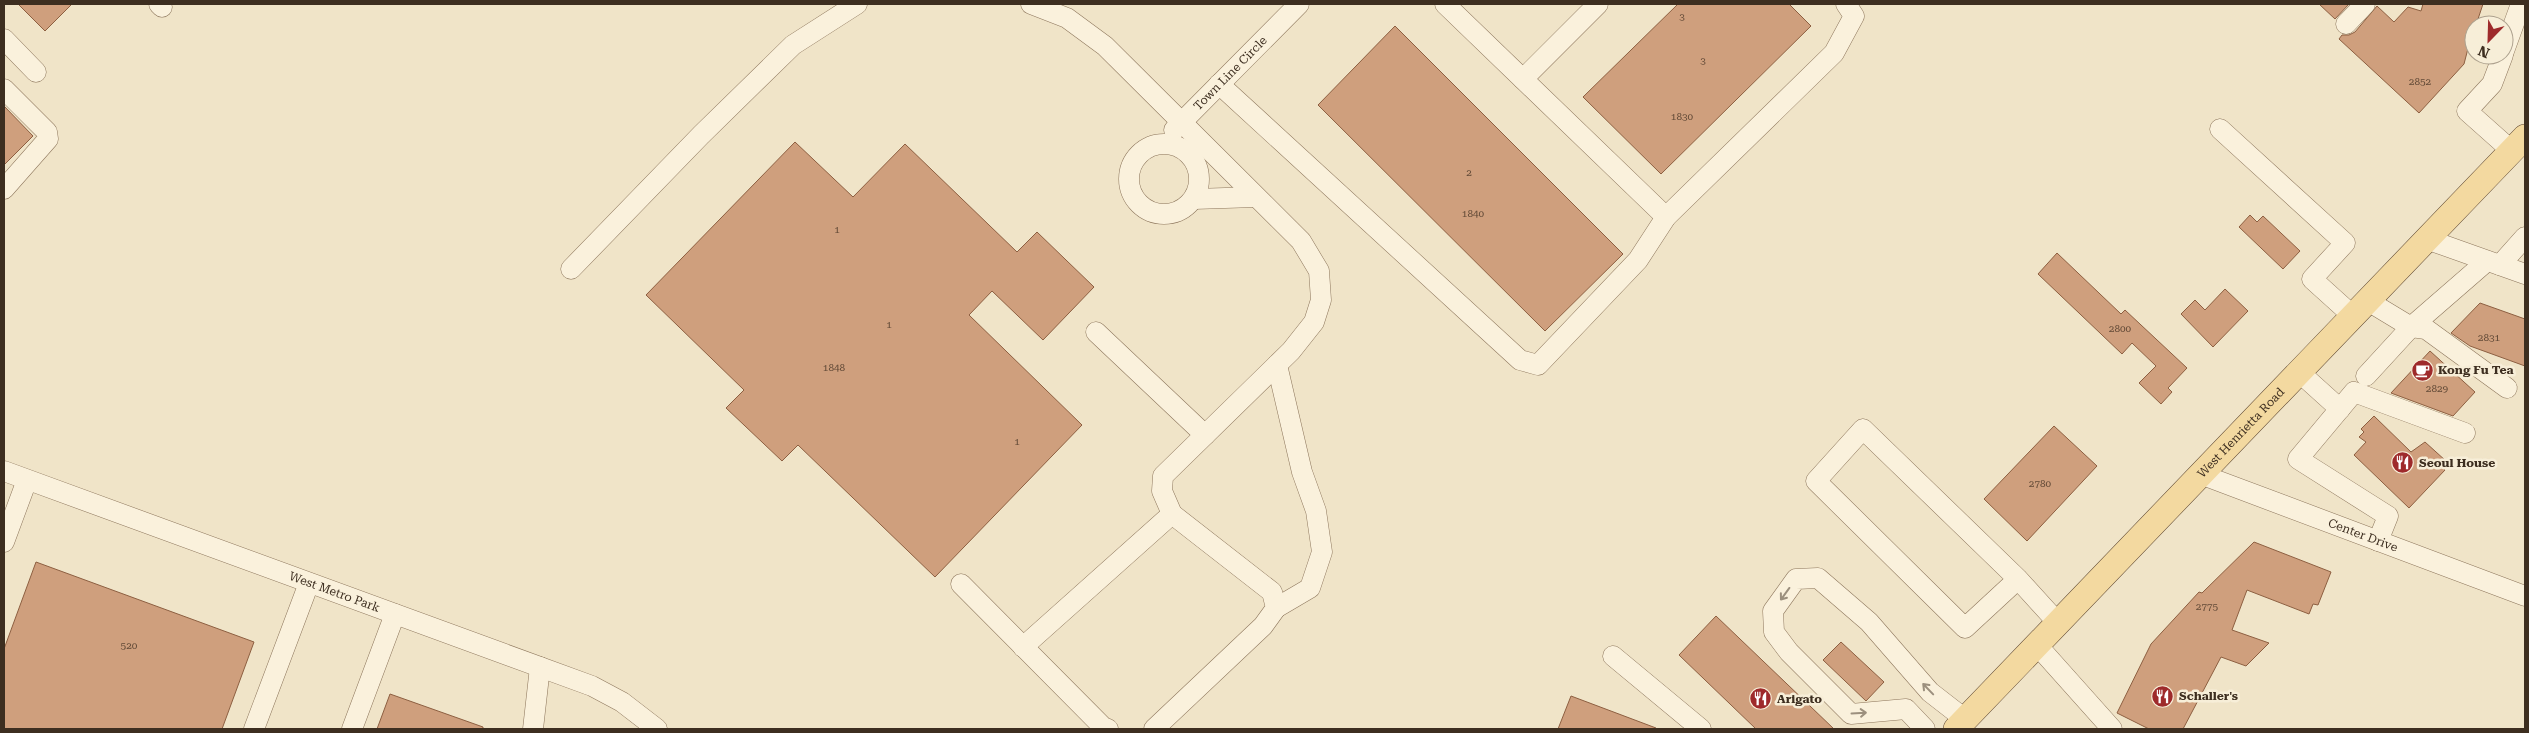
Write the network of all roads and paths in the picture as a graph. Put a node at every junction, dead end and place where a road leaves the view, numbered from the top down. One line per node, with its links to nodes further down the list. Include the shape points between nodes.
1 (857, 4): 28 (street, via 793,45)
2 (1031, 4): 17 (street, via 1067,18 1106,46)
3 (1299, 4): 15 (street, Town Line Circle)
4 (1445, 4): 14 (street)
5 (1598, 4): 14 (street)
6 (1846, 4): 24 (street, via 1854,16 1834,53)
7 (2365, 4): 10 (street)
8 (2521, 4): 9 (street)
9 (2514, 23)
10 (2346, 24)
11 (4, 39): 13 (street)
12 (2499, 65): 20 (street, via 2492,84 2467,112)
13 (36, 72)
14 (1523, 79): 24 (street)
15 (1220, 84): 17 (street, Town Line Circle); 24 (street, via 1520,360 1538,365 1638,260)
16 (4, 90): 21 (street, via 47,132 48,139)
17 (1182, 122): 19 (street, Town Line Circle); 22 (street)
18 (2220, 129): 30 (street, via 2345,243 2312,279)
19 (1162, 143): 23 (street, via 1184,149 1198,166 1199,184); 23 (street, Town Line Circle, via 1150,146 1132,162 1129,186 1134,197 1152,213 1164,215 1186,208)
20 (2519, 144): 26 (main road, West Henrietta Road)
21 (4, 189)
22 (1256, 197): 23 (street); 33 (street, via 1301,241 1319,271 1321,300 1314,322)
23 (1194, 199)
24 (1666, 217)
25 (2525, 237): 27 (street)
26 (2429, 240): 27 (street); 30 (main road, West Henrietta Road)
27 (2493, 263): 29 (street); 31 (street)
28 (571, 269)
29 (2525, 274)
30 (2361, 309): 31 (street); 34 (main road, West Henrietta Road)
31 (2411, 327): 35 (street); 36 (street, via 2426,329)
32 (1096, 332): 39 (street)
33 (1277, 365): 39 (street); 50 (street, via 1302,472 1316,511 1322,552 1310,588)
34 (2299, 372): 37 (street); 41 (main road, West Henrietta Road)
35 (2366, 376)
36 (2507, 388)
37 (2340, 409): 38 (street, via 2354,392); 44 (street, via 2298,459 2388,516)
38 (2465, 433)
39 (1205, 435): 43 (street, via 1163,476 1162,491)
40 (4, 471): 42 (street, West Metro Park)
41 (2200, 474): 44 (street, Center Drive); 52 (main road, West Henrietta Road)
42 (27, 480): 45 (street); 47 (street, West Metro Park)
43 (1172, 514): 50 (street, via 1272,592); 54 (street)
44 (2378, 541): 49 (street, Center Drive)
45 (4, 542)
46 (2018, 579): 46 (street, via 1863,429 1816,481 1965,628); 52 (street)
47 (309, 583): 51 (street, West Metro Park); 58 (street)
48 (961, 584): 54 (street)
49 (2525, 596)
50 (1276, 608): 63 (street, via 1263,626)
51 (395, 614): 56 (street, West Metro Park); 59 (street)
52 (2058, 623): 53 (main road, West Henrietta Road)
53 (2037, 645): 57 (main road, West Henrietta Road); 66 (street)
54 (1023, 647): 62 (street)
55 (1614, 656): 64 (street)
56 (540, 667): 60 (street); 61 (street, West Metro Park, via 592,686 622,702)
57 (1961, 724): 65 (street, one-way to 65, via 1869,622 1818,578 1796,579 1773,611 1774,632 1789,652 1851,714 1906,709)
58 (254, 729)
59 (352, 729)
60 (533, 729)
61 (657, 729)
62 (1108, 729)
63 (1154, 729)
64 (1701, 729)
65 (1925, 729)
66 (2112, 729)

